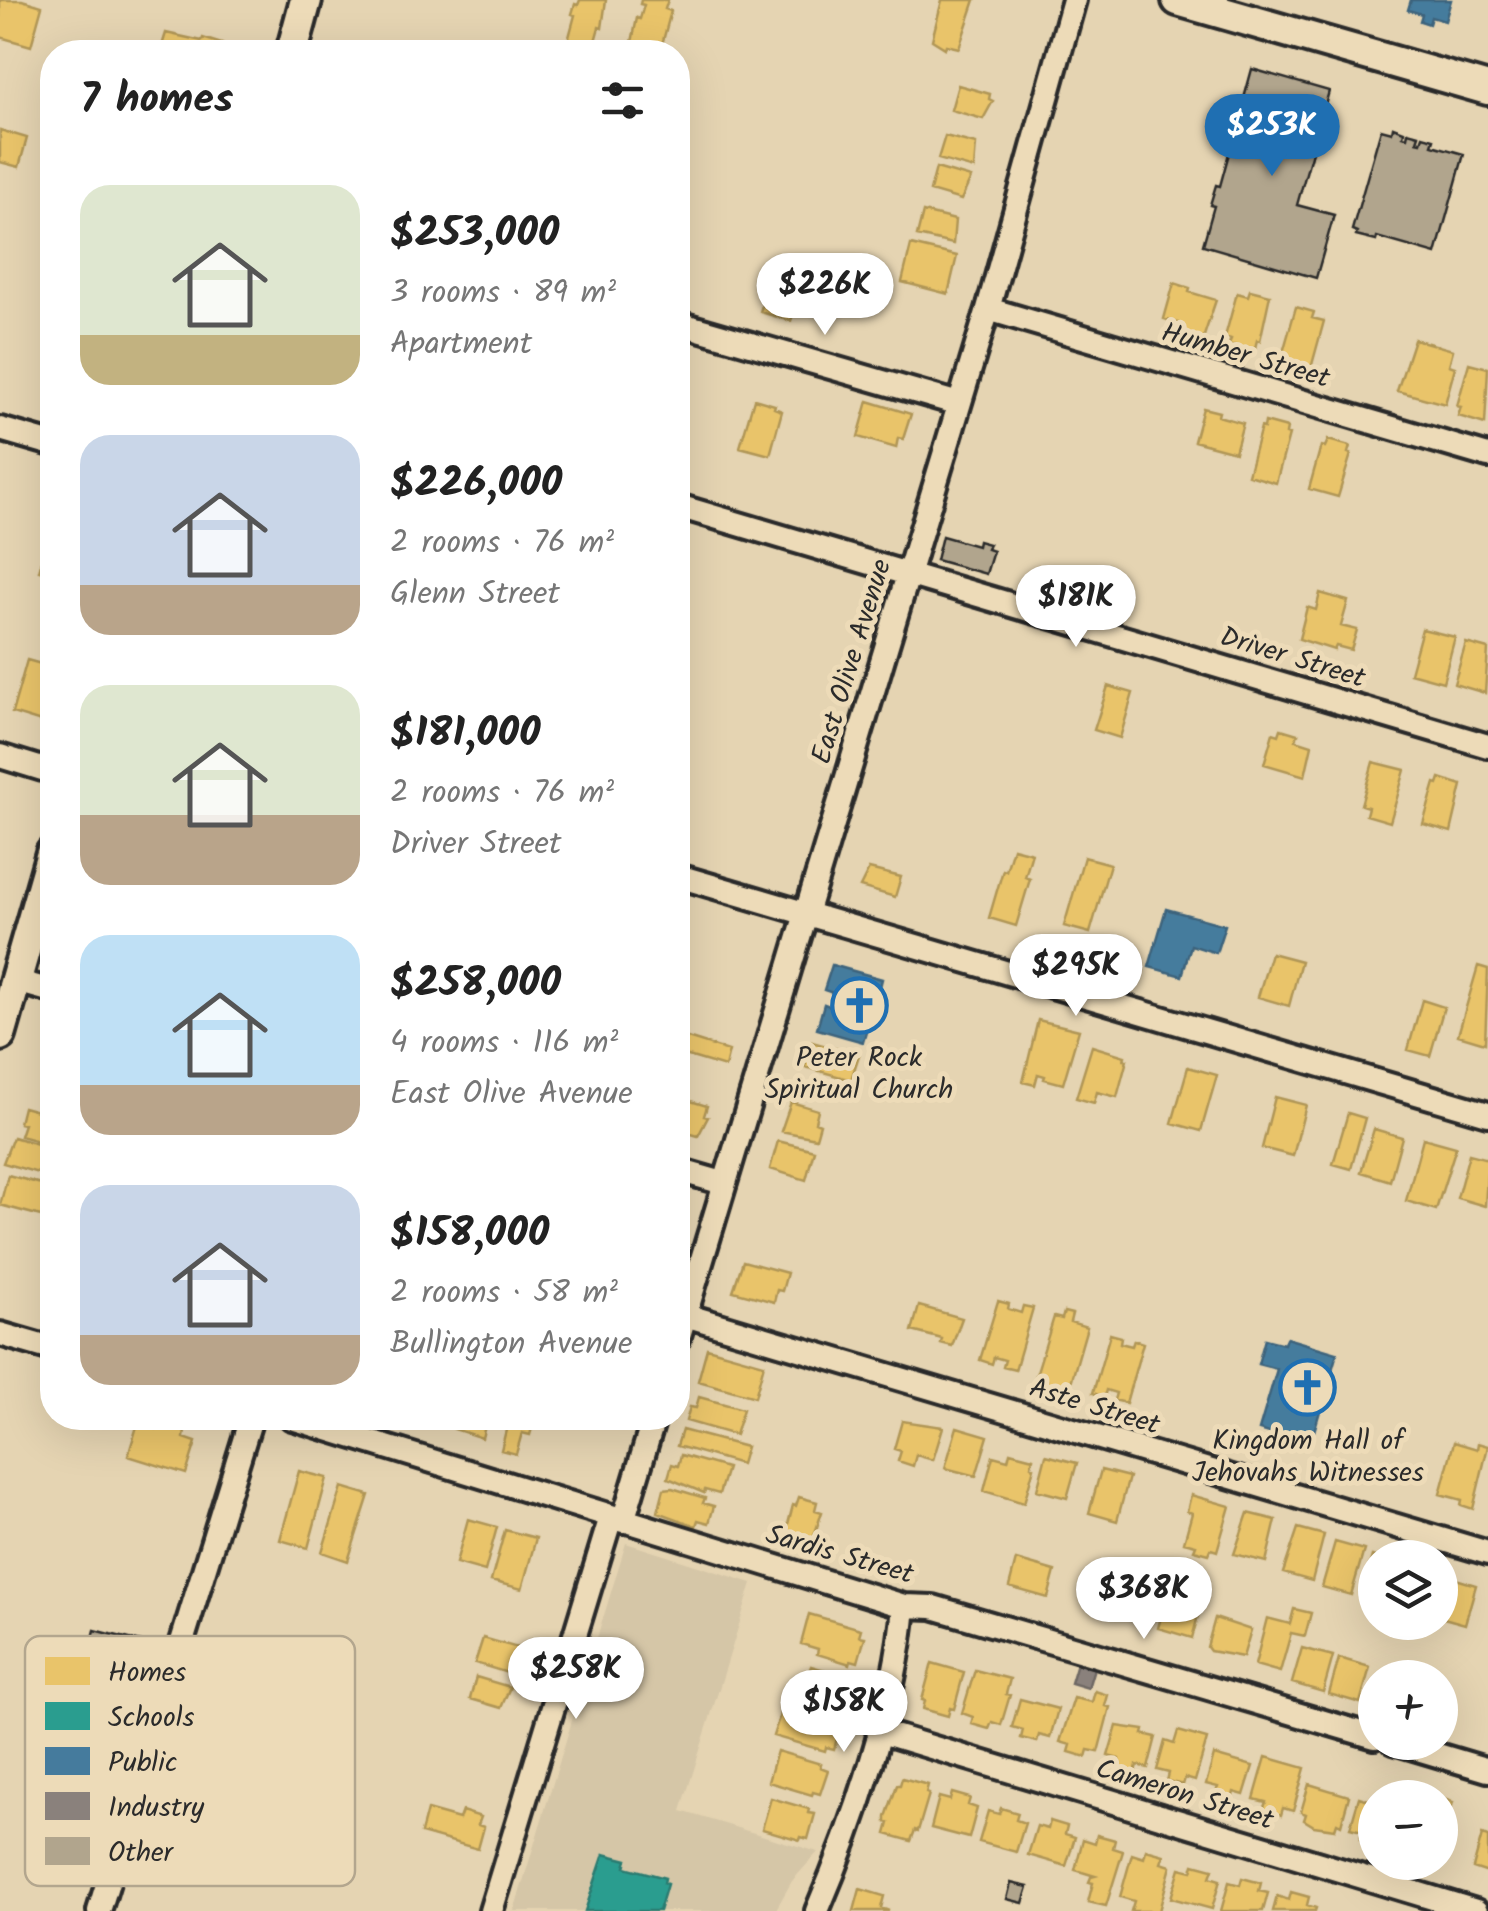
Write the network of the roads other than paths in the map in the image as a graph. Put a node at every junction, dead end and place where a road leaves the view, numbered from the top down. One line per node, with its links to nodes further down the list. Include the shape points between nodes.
1 (306, 0): 4 (street)
2 (1074, 0): 6 (street, East Olive Avenue)
3 (1178, 0): 5 (street)
4 (295, 40)
5 (1488, 89)
6 (988, 309): 8 (street, East Olive Avenue); 11 (street, Humber Street)
7 (690, 326): 8 (street)
8 (959, 404): 13 (street, East Olive Avenue)
9 (0, 428): 10 (street)
10 (40, 440)
11 (1488, 456)
12 (690, 509): 13 (street, Driver Street)
13 (908, 573): 14 (street, Driver Street); 19 (street, East Olive Avenue)
14 (1488, 746)
15 (0, 756): 16 (street)
16 (40, 768)
17 (690, 879): 19 (street)
18 (40, 895): 20 (street)
19 (804, 911): 23 (street); 25 (street, East Olive Avenue)
20 (16, 980): 21 (street); 22 (street)
21 (40, 987)
22 (0, 1036)
23 (1488, 1114)
24 (690, 1173): 25 (street)
25 (723, 1183): 26 (street, East Olive Avenue)
26 (690, 1298)
27 (690, 1316): 34 (street, Aste Street)
28 (0, 1334): 29 (street)
29 (40, 1345)
30 (247, 1430): 36 (street)
31 (331, 1430): 33 (street, Sardis Street)
32 (650, 1430): 33 (street)
33 (617, 1519): 35 (street, Sardis Street); 43 (street)
34 (1488, 1553)
35 (904, 1606): 37 (street); 38 (street, Sardis Street, via 933,1607)
36 (184, 1636)
37 (878, 1730): 44 (street); 45 (street, Cameron Street)
38 (1358, 1732)
39 (1454, 1760): 40 (street)
40 (1488, 1770)
41 (107, 1886): 42 (street)
42 (99, 1911)
43 (491, 1911)
44 (817, 1911)
45 (1476, 1911)

